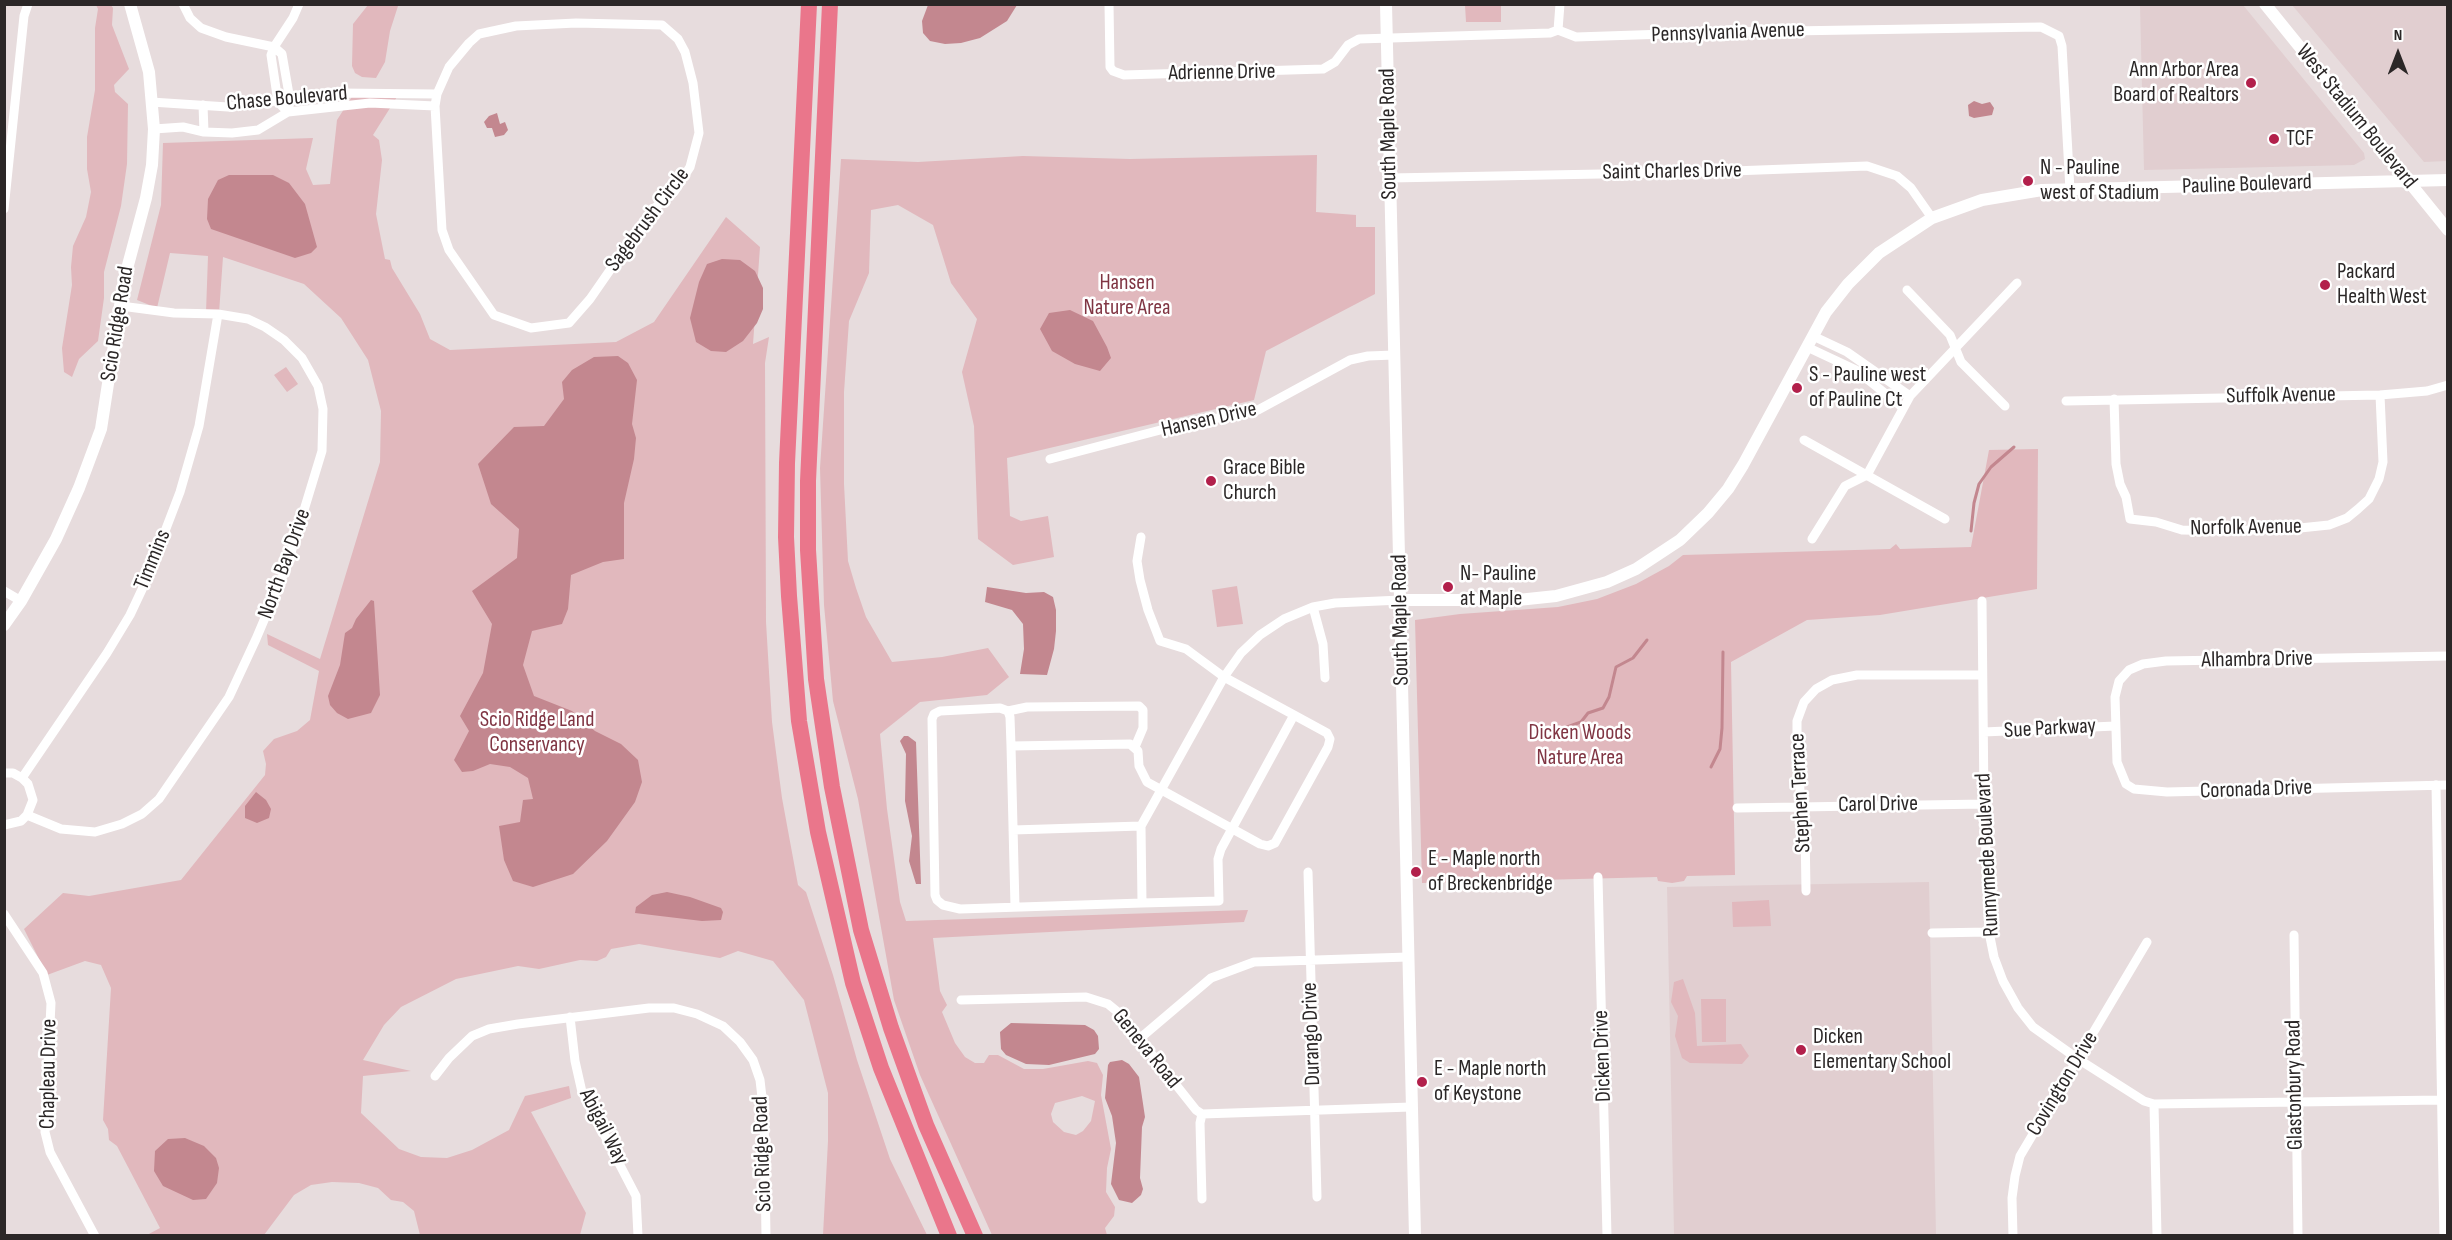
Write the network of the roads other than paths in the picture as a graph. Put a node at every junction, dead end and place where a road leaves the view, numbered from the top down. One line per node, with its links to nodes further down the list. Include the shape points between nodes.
1 (28, 4): 29 (street)
2 (130, 4): 17 (street, Scio Ridge Road, via 148,72)
3 (183, 4): 13 (street, via 201,28)
4 (299, 4): 13 (street)
5 (809, 4): 110 (highway, via 787,484 789,596 799,721 824,863 853,983 881,1068)
6 (830, 4): 111 (highway, via 808,481 816,679 832,787 861,930 922,1114)
7 (1109, 4): 12 (street, Adrienne Drive, via 1110,66 1124,75 1323,69 1354,41)
8 (1386, 4): 12 (street, South Maple Road)
9 (1560, 4): 11 (street)
10 (2265, 4): 27 (street, West Stadium Boulevard)
11 (1558, 30): 12 (street, Pennsylvania Avenue); 28 (street, Pennsylvania Avenue, via 1576,37 2031,25 2051,30 2059,36 2062,46)
12 (1387, 38): 25 (street, South Maple Road)
13 (274, 46): 16 (street, via 282,54); 18 (street, via 271,55)
14 (370, 92): 15 (street, Chase Boulevard); 16 (street, Chase Boulevard); 19 (street, Chase Boulevard)
15 (437, 94): 21 (street, Sagebrush Circle); 21 (street, Sagebrush Circle, via 449,67 479,34 516,26 576,23 662,25 686,52 699,133 690,167 674,192 651,211 590,299 569,323 531,328 494,315 449,250 442,230)
16 (290, 100): 18 (street, Chase Boulevard); 22 (street)
17 (151, 102): 20 (street, Chase Boulevard); 23 (street, Scio Ridge Road)
18 (278, 102): 20 (street, Chase Boulevard); 22 (street)
19 (370, 103): 21 (street, Chase Boulevard); 22 (street, Chase Boulevard)
20 (203, 105): 24 (street, Chase Boulevard)
21 (435, 106)
22 (288, 112): 24 (street, Chase Boulevard, via 258,130)
23 (154, 129): 24 (street, Chase Boulevard, via 183,127); 34 (street, Scio Ridge Road, via 148,187 130,252)
24 (204, 132)
25 (1390, 178): 30 (street, Saint Charles Drive, via 1867,166 1898,176); 38 (street, South Maple Road)
26 (2448, 180): 27 (street, Pauline Boulevard)
27 (2407, 181): 28 (street, Pauline Boulevard); 31 (street, West Stadium Boulevard)
28 (2070, 190): 30 (street, Pauline Boulevard, via 1999,196)
29 (4, 209)
30 (1932, 218): 36 (street, Pauline Boulevard, via 1904,234 1862,268)
31 (2448, 230)
32 (2017, 283): 37 (street)
33 (1907, 290): 37 (street, via 1950,335)
34 (121, 306): 35 (street, North Bay Drive); 54 (street, Scio Ridge Road, via 101,429 56,540)
35 (218, 314): 69 (street, Timmins, via 199,426 180,492 146,581 107,653); 76 (street, North Bay Drive, via 248,319 284,340 302,358 318,386 323,409 322,451 287,566 229,698 159,799 142,814 95,832 61,829)
36 (1810, 341): 41 (street, via 1847,352); 45 (street, via 1856,370); 53 (street, Pauline Boulevard, via 1728,489 1680,540 1636,569 1607,582 1556,596 1518,600)
37 (1955, 349): 41 (street); 44 (street, via 1961,362)
38 (1394, 355): 47 (street, Hansen Drive, via 1350,360 1258,410 1168,428); 53 (street, South Maple Road)
39 (2448, 385): 40 (street, Suffolk Avenue)
40 (2380, 395): 42 (street, Suffolk Avenue); 42 (street, Norfolk Avenue, via 2383,462 2369,499 2358,509 2329,525 2227,531 2182,530 2130,519 2116,464)
41 (1910, 396): 45 (street)
42 (2114, 399): 43 (street, Suffolk Avenue)
43 (2066, 401)
44 (2005, 406)
45 (1902, 407): 48 (street)
46 (1804, 440): 48 (street)
47 (1050, 459)
48 (1866, 475): 49 (street); 51 (street, via 1845,486)
49 (1945, 519)
50 (1141, 537): 60 (street, via 1139,574 1160,641 1186,649)
51 (1812, 539)
52 (4, 591): 54 (street)
53 (1401, 600): 56 (street); 92 (street, South Maple Road)
54 (21, 601): 57 (street, Scio Ridge Road)
55 (1982, 601): 59 (street, Runnymede Boulevard)
56 (1313, 607): 60 (street, via 1260,634); 61 (street, via 1323,644)
57 (4, 625)
58 (2448, 656): 64 (street, Alhambra Drive, via 2143,664 2129,670 2119,681)
59 (1982, 675): 65 (street, Runnymede Boulevard); 74 (street, Stephen Terrace, via 1857,675 1832,680 1816,689 1804,702 1797,721)
60 (1224, 677): 63 (street); 72 (street)
61 (1325, 678)
62 (1008, 711): 66 (street); 67 (street, via 1027,707 1139,706 1143,710 1143,728); 85 (street, via 940,711 932,719 934,895 951,907)
63 (1294, 715): 79 (street); 79 (street, via 1327,733 1328,747 1275,843 1260,844)
64 (2115, 726): 65 (street, Sue Parkway); 70 (street, Coronada Drive, via 2120,773 2126,784 2147,792)
65 (1984, 732): 73 (street, Runnymede Boulevard)
66 (1011, 746): 67 (street, via 1125,743); 80 (street)
67 (1135, 747): 72 (street, via 1147,782)
68 (4, 773): 69 (street)
69 (22, 778): 76 (street, via 32,792)
70 (2436, 785): 71 (street, Coronada Drive); 87 (street)
71 (2448, 785)
72 (1162, 790): 78 (street); 79 (street)
73 (1984, 804): 74 (street, Carol Drive); 88 (street, Runnymede Boulevard)
74 (1801, 806): 75 (street, Carol Drive); 83 (street, Stephen Terrace)
75 (1737, 808)
76 (27, 815): 77 (street, via 21,821)
77 (4, 825)
78 (1141, 826): 80 (street); 84 (street)
79 (1232, 829): 84 (street, via 1218,859 1219,901)
80 (1013, 830): 85 (street)
81 (1308, 872): 93 (street, Durango Drive)
82 (1598, 877): 113 (street, Dicken Drive)
83 (1806, 891)
84 (1142, 903): 85 (street)
85 (1015, 907)
86 (4, 914): 107 (street, Chapleau Drive, via 43,973 51,1003 45,1132 50,1152)
87 (2443, 920): 99 (street)
88 (1989, 932): 89 (street); 97 (street, Runnymede Boulevard, via 2003,981 2018,1008 2033,1027)
89 (1932, 933)
90 (2294, 935): 100 (street, Glastonbury Road)
91 (2147, 942): 97 (street, Covington Drive)
92 (1408, 957): 93 (street); 102 (street, South Maple Road)
93 (1310, 960): 96 (street, via 1254,962 1211,978); 103 (street, Durango Drive)
94 (961, 1000): 96 (street, Geneva Road, via 1098,1000 1119,1013)
95 (570, 1017): 98 (street, Scio Ridge Road, via 489,1029 472,1036); 108 (street, Abigail Way, via 582,1092 636,1196); 109 (street, Scio Ridge Road, via 674,1008 723,1026 740,1042 753,1060 760,1080)
96 (1138, 1040): 104 (street, Geneva Road)
97 (2078, 1059): 101 (street, Runnymede Boulevard); 114 (street, Covington Drive, via 2020,1156 2012,1198)
98 (435, 1076)
99 (2441, 1100): 100 (street, Runnymede Boulevard); 117 (street)
100 (2295, 1103): 101 (street, Runnymede Boulevard); 116 (street, Glastonbury Road)
101 (2154, 1104): 115 (street)
102 (1411, 1107): 103 (street); 112 (street, South Maple Road)
103 (1314, 1110): 104 (street); 105 (street, Durango Drive)
104 (1202, 1114): 106 (street)
105 (1317, 1197)
106 (1202, 1199)
107 (95, 1236)
108 (638, 1236)
109 (766, 1236)
110 (949, 1236)
111 (975, 1236)
112 (1415, 1236)
113 (1607, 1236)
114 (2013, 1236)
115 (2157, 1236)
116 (2298, 1236)
117 (2444, 1236)

